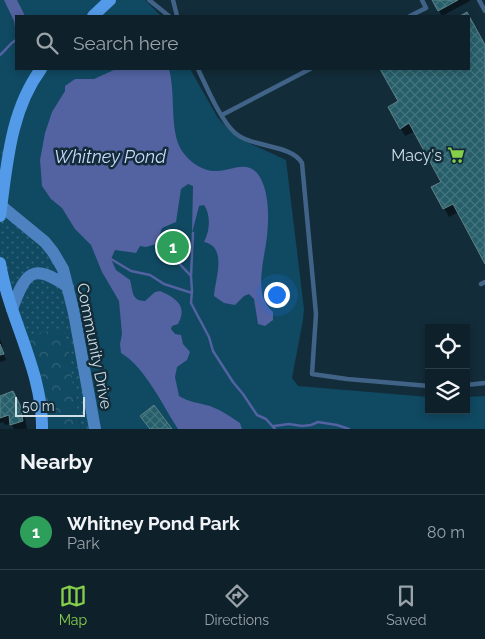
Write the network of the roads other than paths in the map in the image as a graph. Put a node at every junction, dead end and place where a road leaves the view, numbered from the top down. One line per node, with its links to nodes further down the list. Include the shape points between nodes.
1 (110, 0): 7 (main road)
2 (149, 0): 8 (lane)
3 (173, 0): 9 (lane)
4 (422, 0): 10 (lane, via 426,8)
5 (479, 0): 6 (lane)
6 (485, 11)
7 (94, 15)
8 (168, 15)
9 (177, 15)
10 (412, 15)
11 (40, 70): 15 (main road, via 22,102)
12 (199, 70): 14 (lane)
13 (308, 70): 14 (lane)
14 (222, 115): 22 (lane, via 236,134 292,153 302,163 316,314 312,374)
15 (5, 146): 16 (main road)
16 (0, 209): 18 (main road, Community Drive, via 45,242 62,269)
17 (0, 266): 19 (main road)
18 (68, 287): 19 (main road, via 49,275 30,276 21,285); 24 (main road, Community Drive)
19 (12, 309): 23 (main road, via 34,379)
20 (485, 383): 21 (lane)
21 (470, 385)
22 (425, 386)
23 (42, 429)
24 (95, 429)

